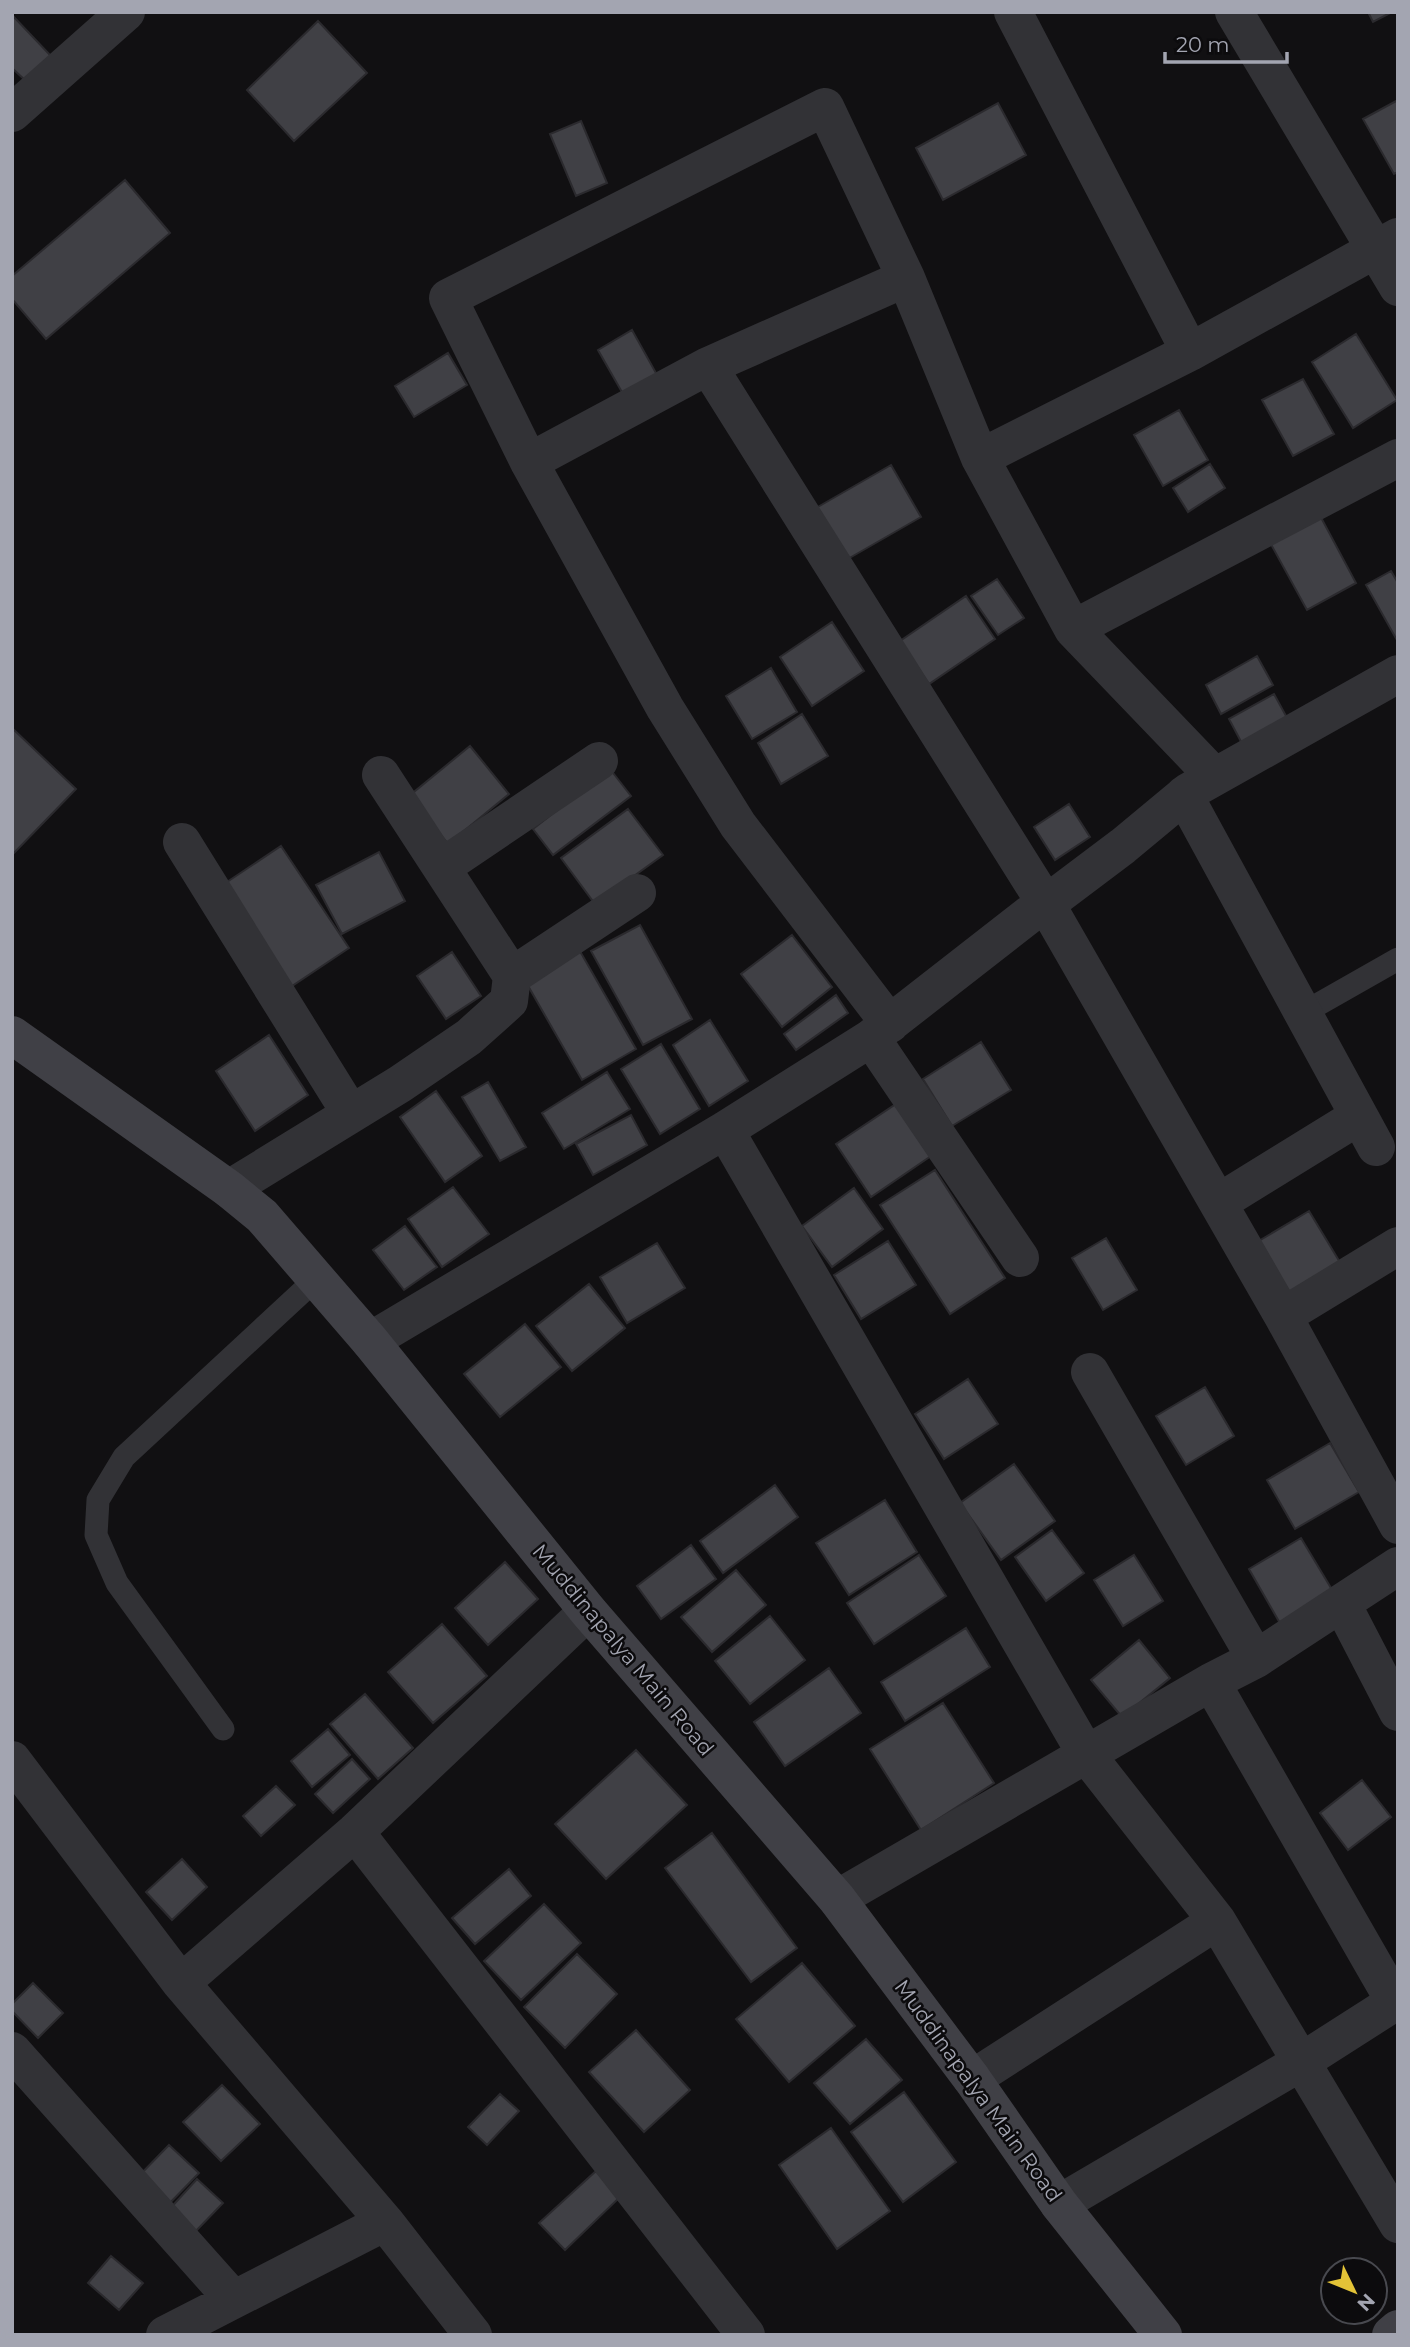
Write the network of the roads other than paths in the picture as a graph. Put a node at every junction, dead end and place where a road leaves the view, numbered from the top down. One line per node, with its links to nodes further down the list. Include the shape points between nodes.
1 (126, 12): 4 (street)
2 (1013, 12): 8 (street)
3 (1234, 12): 5 (street)
4 (12, 113)
5 (1386, 242): 7 (street); 8 (street)
6 (906, 278): 9 (street); 10 (street); 12 (street, via 825,107 448,298)
7 (1398, 287)
8 (1190, 352): 10 (street)
9 (708, 366): 12 (street); 21 (street)
10 (981, 458): 13 (street)
11 (1398, 458): 13 (street)
12 (529, 461): 25 (street, via 665,708 738,825)
13 (1073, 629): 17 (street)
14 (1398, 674): 17 (street)
15 (599, 761): 19 (street)
16 (382, 775): 19 (street)
17 (1199, 785): 21 (street); 24 (street)
18 (182, 842): 27 (street)
19 (442, 867): 23 (street)
20 (637, 892): 23 (street)
21 (1046, 904): 25 (street); 30 (street)
22 (1398, 959): 24 (lane)
23 (512, 976): 27 (street, via 509,1001 469,1037)
24 (1303, 1013): 30 (street, via 1368,1131)
25 (880, 1031): 28 (street); 32 (street)
26 (12, 1035): 29 (street, Muddinapalya Main Road)
27 (351, 1114): 29 (street)
28 (725, 1130): 35 (street); 45 (street)
29 (229, 1189): 33 (street, Muddinapalya Main Road, via 262,1216)
30 (1218, 1203): 34 (street)
31 (1398, 1246): 34 (street)
32 (1020, 1258)
33 (315, 1280): 35 (street, Muddinapalya Main Road); 44 (lane, via 124,1457 98,1500 96,1535 117,1583)
34 (1283, 1316): 37 (street)
35 (370, 1341): 40 (street, Muddinapalya Main Road)
36 (1090, 1372): 41 (street)
37 (1398, 1525)
38 (1398, 1566): 39 (street)
39 (1342, 1604): 41 (street); 43 (street)
40 (588, 1611): 47 (street); 48 (street, Muddinapalya Main Road)
41 (1256, 1659): 42 (street)
42 (1212, 1682): 45 (street); 51 (street)
43 (1398, 1712)
44 (223, 1729)
45 (1086, 1754): 48 (street); 49 (street)
46 (12, 1760): 50 (street)
47 (355, 1832): 50 (street); 62 (street)
48 (837, 1899): 54 (street, Muddinapalya Main Road)
49 (1217, 1921): 53 (street); 54 (street)
50 (181, 1983): 56 (street)
51 (1396, 2001): 53 (street)
52 (12, 2051): 58 (street)
53 (1301, 2062): 55 (street); 57 (street)
54 (972, 2079): 55 (street, Muddinapalya Main Road)
55 (1059, 2204): 63 (street, Muddinapalya Main Road)
56 (385, 2222): 58 (street); 61 (street)
57 (1398, 2224)
58 (233, 2299): 60 (street)
59 (1398, 2329): 64 (street)
60 (165, 2335)
61 (473, 2335)
62 (746, 2335)
63 (1163, 2335)
64 (1391, 2335)

